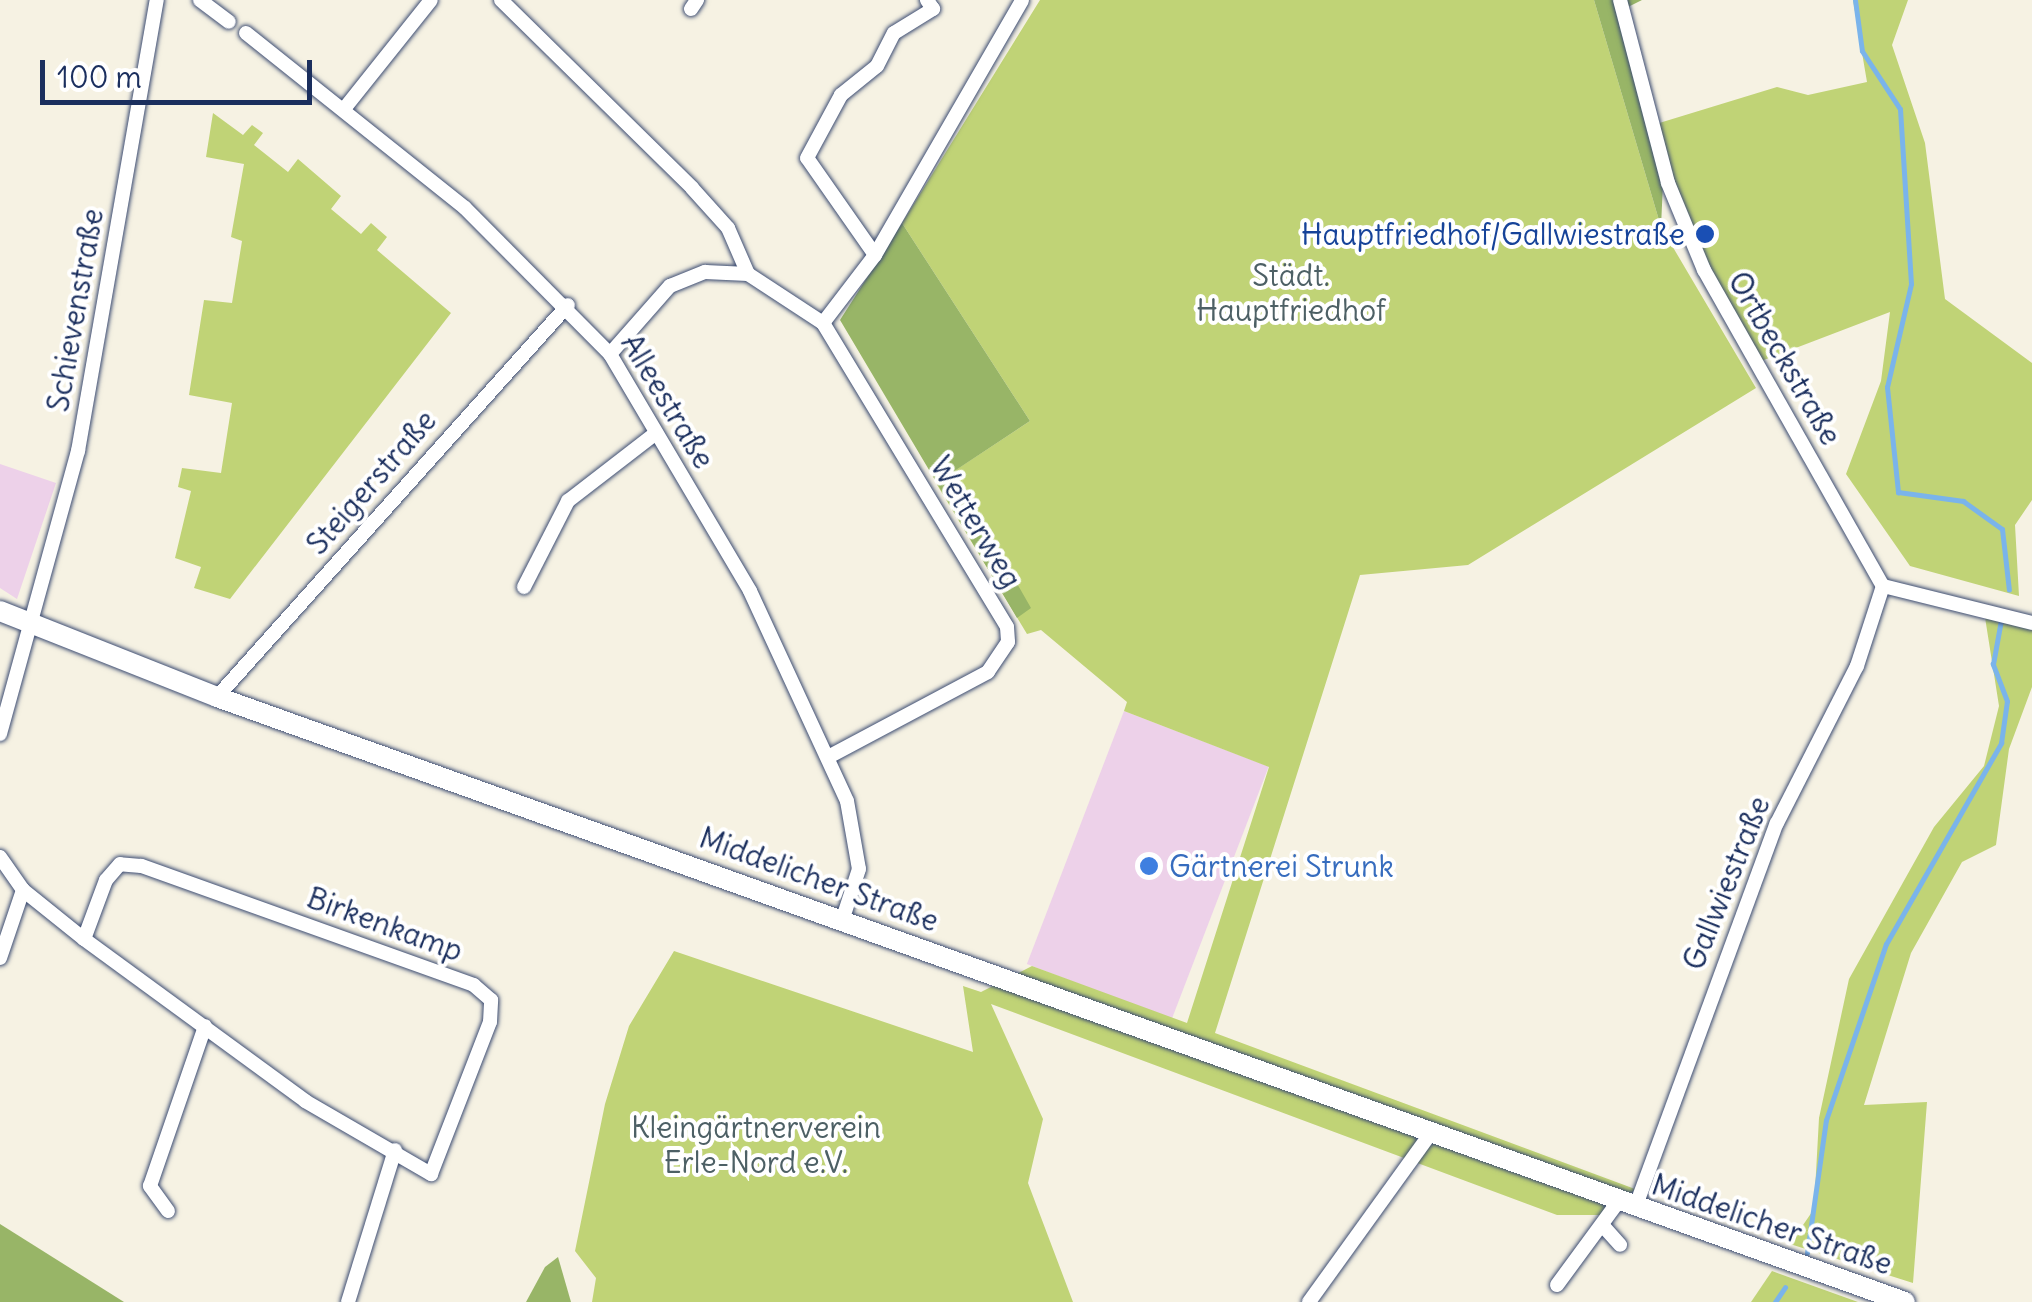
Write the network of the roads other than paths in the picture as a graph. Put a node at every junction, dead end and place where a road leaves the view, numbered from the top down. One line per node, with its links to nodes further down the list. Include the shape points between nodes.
1 (157, 0): 21 (street, Schievenstraße, via 78,452)
2 (200, 0): 8 (street)
3 (501, 0): 12 (street, via 681,175 728,228)
4 (927, 0): 11 (street, via 932,9 894,33 877,66 841,96 807,158)
5 (1022, 0): 11 (street)
6 (1620, 0): 17 (street, Ortbeckstraße, via 1668,182 1704,270)
7 (426, 3): 10 (street)
8 (229, 22)
9 (246, 33): 10 (street, Alleestraße)
10 (344, 109): 13 (street, Alleestraße)
11 (875, 255): 14 (street)
12 (748, 274): 14 (street, Wetterweg); 15 (street, via 705,272 670,286)
13 (568, 305): 15 (street, Alleestraße); 22 (street, Steigerstraße)
14 (823, 324): 24 (street, Wetterweg, via 1008,642 988,672 930,709)
15 (610, 354): 16 (street, Alleestraße)
16 (656, 434): 18 (street, via 568,501); 24 (street, Alleestraße, via 750,590)
17 (1884, 586): 20 (street); 33 (street, Gallwiestraße, via 1857,666 1762,859)
18 (524, 587)
19 (0, 610): 21 (street, Middelicher Straße)
20 (2032, 623)
21 (30, 626): 22 (street, Middelicher Straße); 23 (street)
22 (217, 697): 27 (street, Middelicher Straße)
23 (0, 734)
24 (828, 757): 27 (street, Alleestraße, via 858,837)
25 (0, 857): 26 (street, Birkenkamp)
26 (23, 890): 28 (street, Birkenkamp); 29 (street)
27 (843, 918): 31 (street, Middelicher Straße)
28 (84, 939): 30 (street, Birkenkamp); 32 (street, Birkenkamp, via 106,880 120,864 141,866 474,985 491,1000 490,1022 431,1174)
29 (0, 958)
30 (205, 1026): 32 (street, Birkenkamp, via 306,1101); 34 (street, via 150,1186)
31 (1430, 1134): 33 (street, Middelicher Straße); 39 (street)
32 (395, 1150): 38 (street)
33 (1627, 1205): 35 (street, Middelicher Straße); 40 (street, Middelicher Straße)
34 (168, 1211)
35 (1604, 1227): 36 (street); 37 (street, Middelicher Straße)
36 (1620, 1245)
37 (1557, 1285)
38 (348, 1302)
39 (1310, 1302)
40 (1906, 1302)

